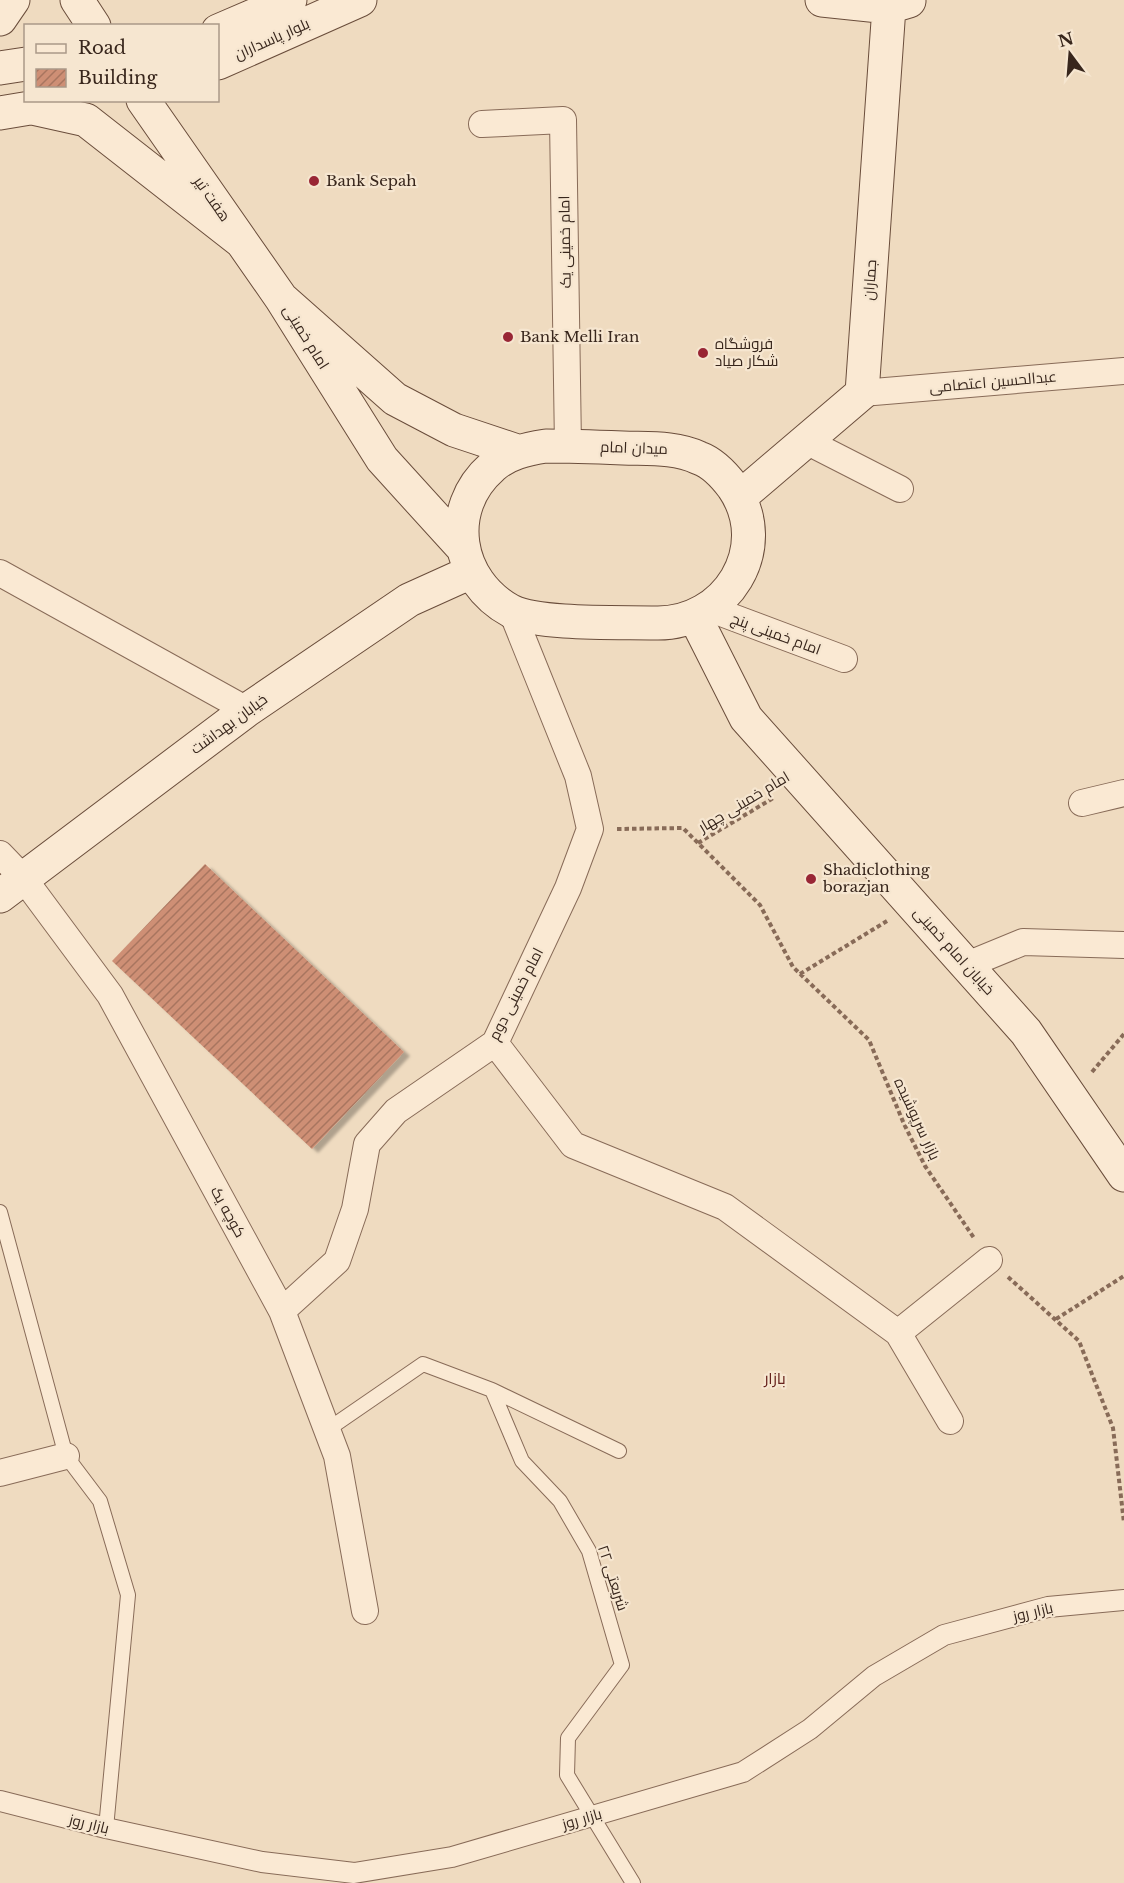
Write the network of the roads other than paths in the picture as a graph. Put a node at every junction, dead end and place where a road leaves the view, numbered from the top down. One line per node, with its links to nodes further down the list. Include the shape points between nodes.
1 (13, 0): 7 (main road)
2 (77, 0): 8 (main road)
3 (290, 0): 9 (main road, بلوار پاسداران)
4 (360, 0): 10 (main road, بلوار پاسداران)
5 (822, 0): 6 (main road)
6 (900, 3): 21 (main road, جماران)
7 (0, 19)
8 (93, 24)
9 (219, 31)
10 (219, 63)
11 (24, 64): 12 (main road)
12 (0, 68)
13 (66, 102): 15 (main road)
14 (144, 102): 18 (main road, هفت تیر)
15 (32, 108): 16 (main road); 18 (main road, via 86,120)
16 (0, 113)
17 (482, 124): 23 (street, امام خمینی یک, via 563,120)
18 (242, 242): 19 (main road, هفت تیر)
19 (281, 298): 24 (main road, امام خمینی, via 395,399 454,430); 27 (main road, امام خمینی, via 382,459)
20 (1124, 371): 21 (street, عبدالحسین اعتصامی)
21 (862, 393): 22 (main road)
22 (806, 441): 25 (street); 26 (main road)
23 (568, 446): 24 (main road, میدان امام); 26 (main road, میدان امام, via 674,449 701,458 724,474)
24 (518, 451): 27 (main road, میدان امام, via 492,466 473,488 463,515)
25 (900, 489)
26 (740, 497): 30 (main road, میدان امام, via 748,525 747,553 737,579 719,601)
27 (466, 559): 29 (main road, میدان امام, via 488,595); 32 (main road, خیابان بهداشت)
28 (0, 573): 32 (street)
29 (512, 612): 30 (main road, میدان امام, via 540,619 668,623); 39 (street, امام خمینی دوم, via 578,776 590,830 568,888)
30 (702, 612): 31 (street, امام خمینی پنج); 38 (main road, خیابان امام خمینی, via 746,718)
31 (844, 659)
32 (247, 710): 36 (main road, خیابان بهداشت)
33 (1124, 793): 34 (street)
34 (1082, 803)
35 (0, 854): 36 (street, کوچه یک)
36 (12, 887): 43 (street, کوچه یک, via 110,995)
37 (1124, 945): 38 (street, via 1023,942)
38 (967, 965): 40 (main road, خیابان امام خمینی, via 1026,1032)
39 (495, 1043): 43 (street, امام خمینی دوم, via 396,1111 367,1144 355,1209 337,1261); 44 (street, via 573,1145 725,1207)
40 (1124, 1175)
41 (0, 1212): 49 (lane)
42 (989, 1260): 44 (street)
43 (282, 1311): 47 (street, کوچه یک)
44 (898, 1333): 46 (street)
45 (492, 1390): 47 (lane, via 423,1365); 48 (lane); 54 (lane, شریعتی ۲۲, via 522,1461 560,1501 589,1551 622,1665 568,1738 567,1775)
46 (950, 1421)
47 (327, 1430): 52 (street, کوچه یک, via 337,1456)
48 (619, 1451)
49 (66, 1456): 50 (street); 55 (lane, via 100,1501 128,1595)
50 (0, 1473)
51 (1124, 1600): 54 (street, بازار روز, via 1048,1607 944,1635 874,1676 810,1729 743,1772)
52 (365, 1611)
53 (0, 1801): 55 (street, بازار روز)
54 (591, 1817): 55 (street, بازار روز, via 452,1857 354,1873 262,1862); 56 (lane, شریعتی ۲۲)
55 (106, 1828)
56 (633, 1883)

